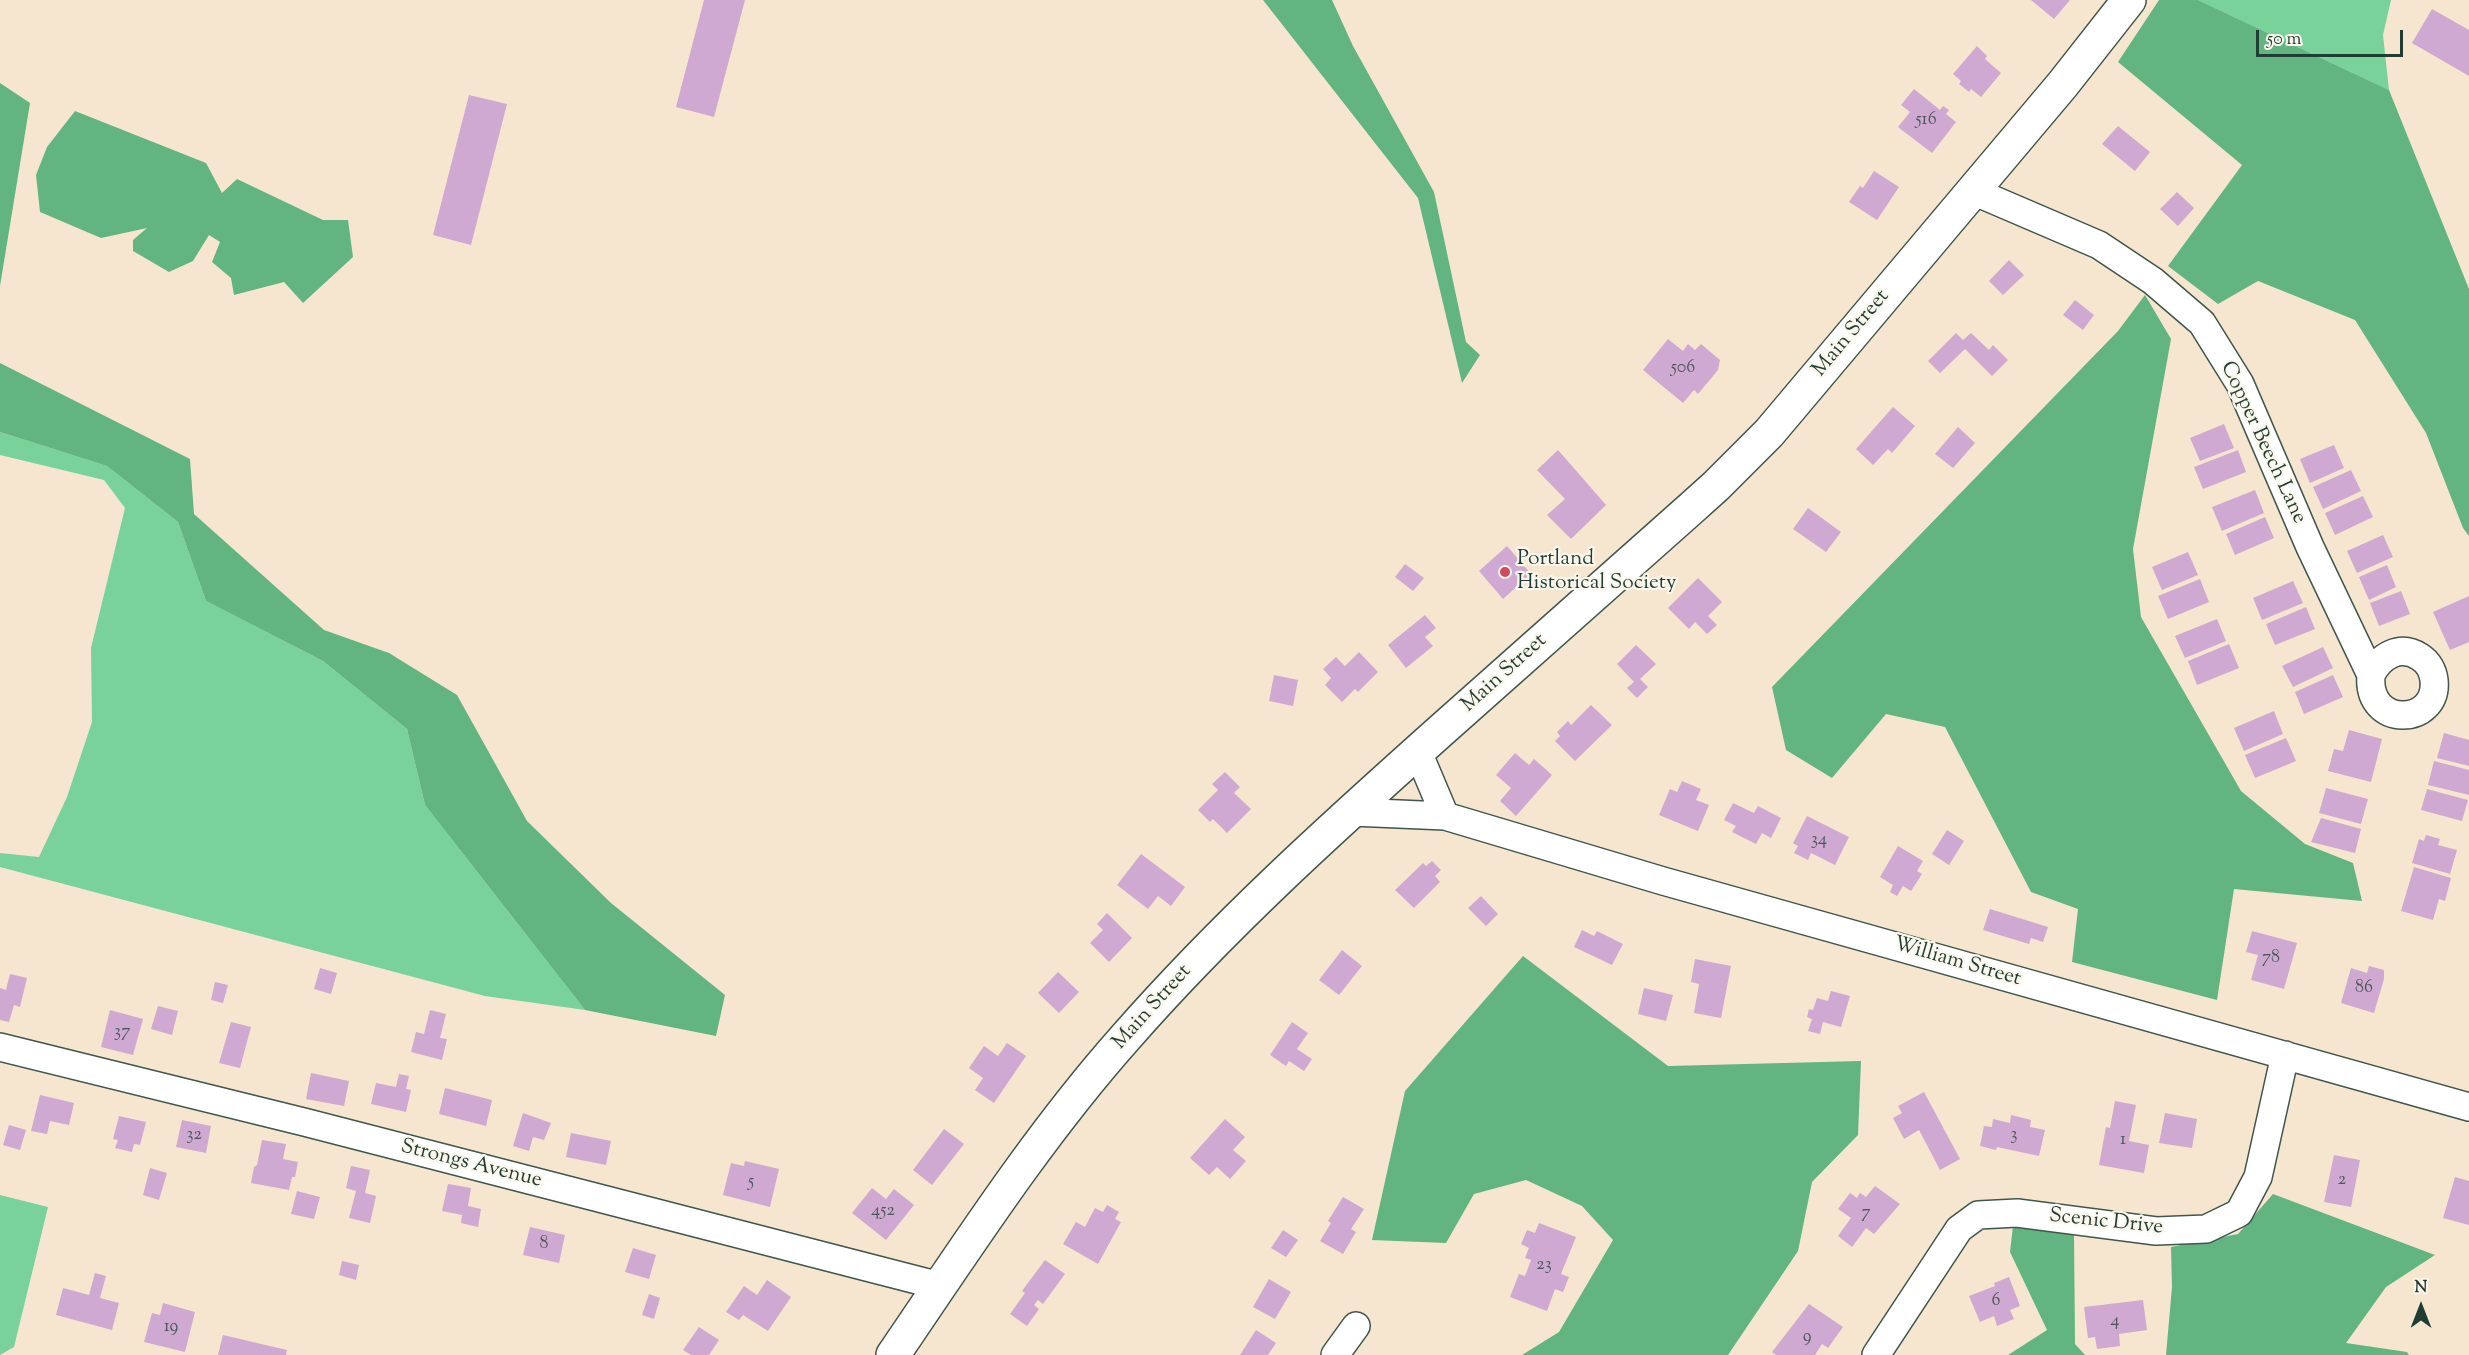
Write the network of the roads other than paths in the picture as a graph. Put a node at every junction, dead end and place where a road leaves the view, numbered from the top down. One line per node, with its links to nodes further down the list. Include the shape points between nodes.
1 (2129, 0): 2 (main road, Main Street)
2 (1973, 191): 3 (street, Copper Beech Lane, via 2099,245 2153,281 2202,323 2240,384 2310,547); 4 (main road, Main Street, via 1769,433 1716,486)
3 (2371, 675)
4 (1418, 752): 5 (main road, Main Street); 6 (street)
5 (1352, 812): 6 (street, William Street); 10 (main road, Main Street, via 1261,896 1123,1040 1049,1132)
6 (1446, 816): 8 (street, William Street, via 1663,881)
7 (0, 1047): 10 (street, Strongs Avenue)
8 (2285, 1055): 9 (street, William Street); 14 (street, Scenic Drive, via 2258,1177 2239,1214 2206,1229 2156,1231 2017,1214 1978,1215 1959,1229)
9 (2469, 1107)
10 (940, 1286): 12 (main road, Main Street)
11 (1356, 1326): 13 (street)
12 (893, 1355)
13 (1335, 1355)
14 (1876, 1355)

